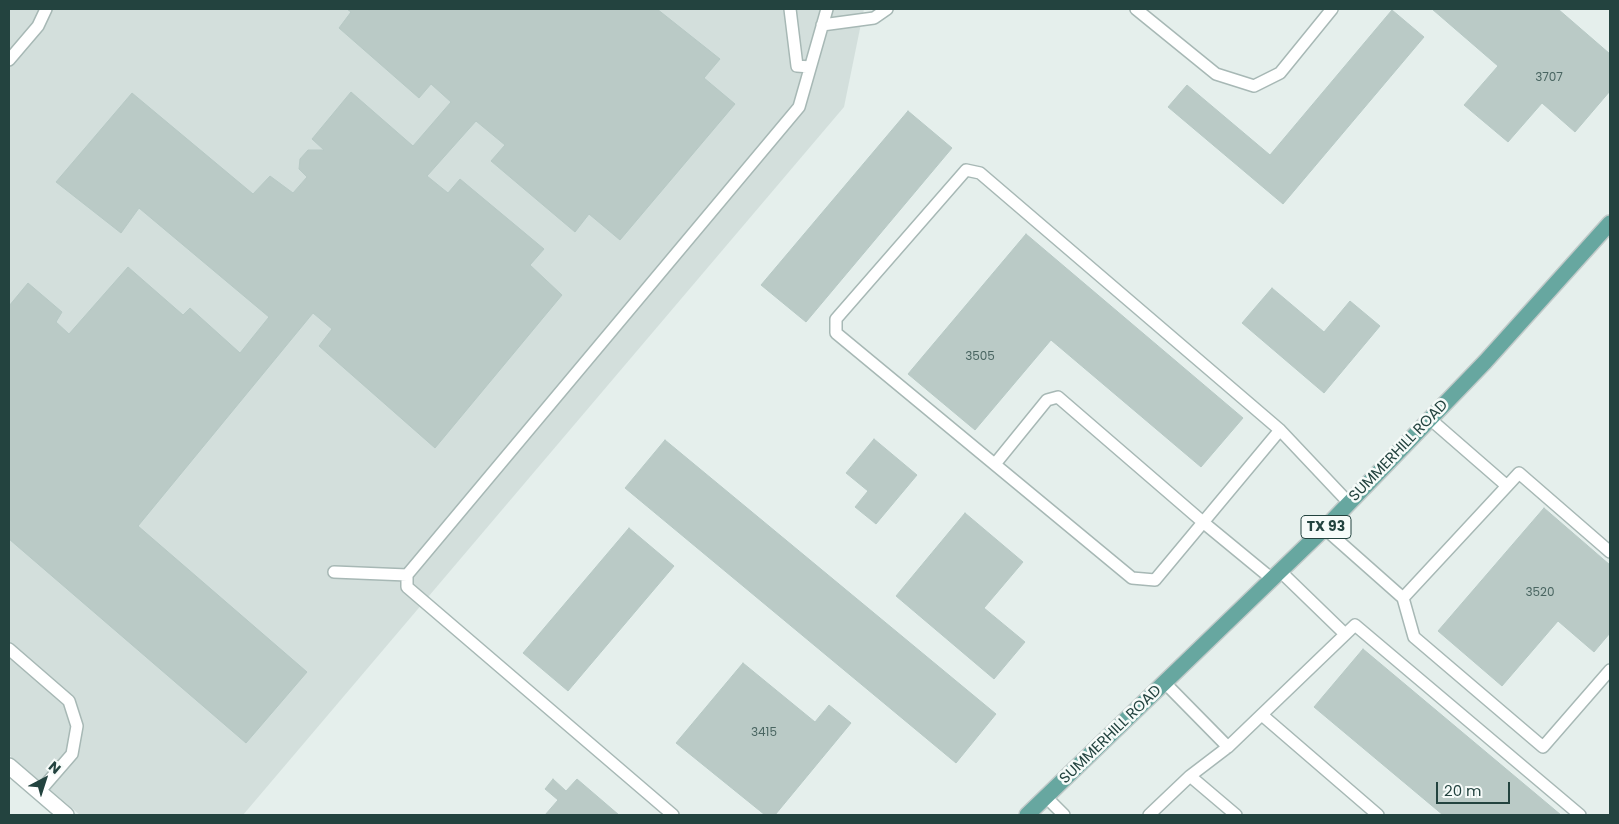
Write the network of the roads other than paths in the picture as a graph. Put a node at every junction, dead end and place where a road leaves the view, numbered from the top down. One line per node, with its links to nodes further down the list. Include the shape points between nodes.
1 (46, 9): 8 (lane, via 38,26)
2 (790, 9): 9 (lane, via 797,66)
3 (827, 9): 7 (lane)
4 (887, 9): 7 (lane, via 874,18)
5 (1136, 9): 6 (lane, via 1216,74 1254,86 1280,73)
6 (1332, 9)
7 (822, 25): 9 (lane)
8 (9, 60)
9 (810, 67): 20 (lane, via 799,107)
10 (1610, 223): 11 (main road, SUMMERHILL ROAD / TX 93)
11 (1430, 419): 14 (lane); 15 (main road, SUMMERHILL ROAD / TX 93)
12 (1280, 430): 13 (lane, via 980,173 966,170 836,319 836,333); 15 (lane); 16 (lane)
13 (995, 464): 16 (lane, via 1132,578 1155,580); 16 (lane, via 1047,400 1058,397)
14 (1507, 486): 18 (lane, via 1519,472); 22 (lane)
15 (1349, 504): 17 (main road, SUMMERHILL ROAD / TX 93)
16 (1204, 523): 21 (lane)
17 (1324, 528): 21 (main road, SUMMERHILL ROAD / TX 93); 22 (lane)
18 (1610, 552)
19 (334, 572): 20 (lane)
20 (407, 574): 34 (lane, via 406,587)
21 (1276, 575): 23 (lane); 26 (main road, SUMMERHILL ROAD / TX 93)
22 (1403, 598): 25 (lane, via 1414,637 1543,747)
23 (1345, 634): 27 (lane); 40 (lane, via 1354,625)
24 (9, 649): 31 (lane, via 69,701 76,726 72,754)
25 (1610, 670)
26 (1165, 683): 28 (lane); 32 (main road, SUMMERHILL ROAD / TX 93)
27 (1262, 715): 28 (lane); 39 (lane)
28 (1228, 747): 30 (lane)
29 (9, 766): 31 (street)
30 (1190, 776): 37 (lane); 38 (lane)
31 (39, 792): 33 (street)
32 (1046, 797): 35 (main road, SUMMERHILL ROAD / TX 93); 36 (lane)
33 (66, 815)
34 (673, 815)
35 (1027, 815)
36 (1064, 815)
37 (1149, 815)
38 (1236, 815)
39 (1378, 815)
40 (1580, 815)

